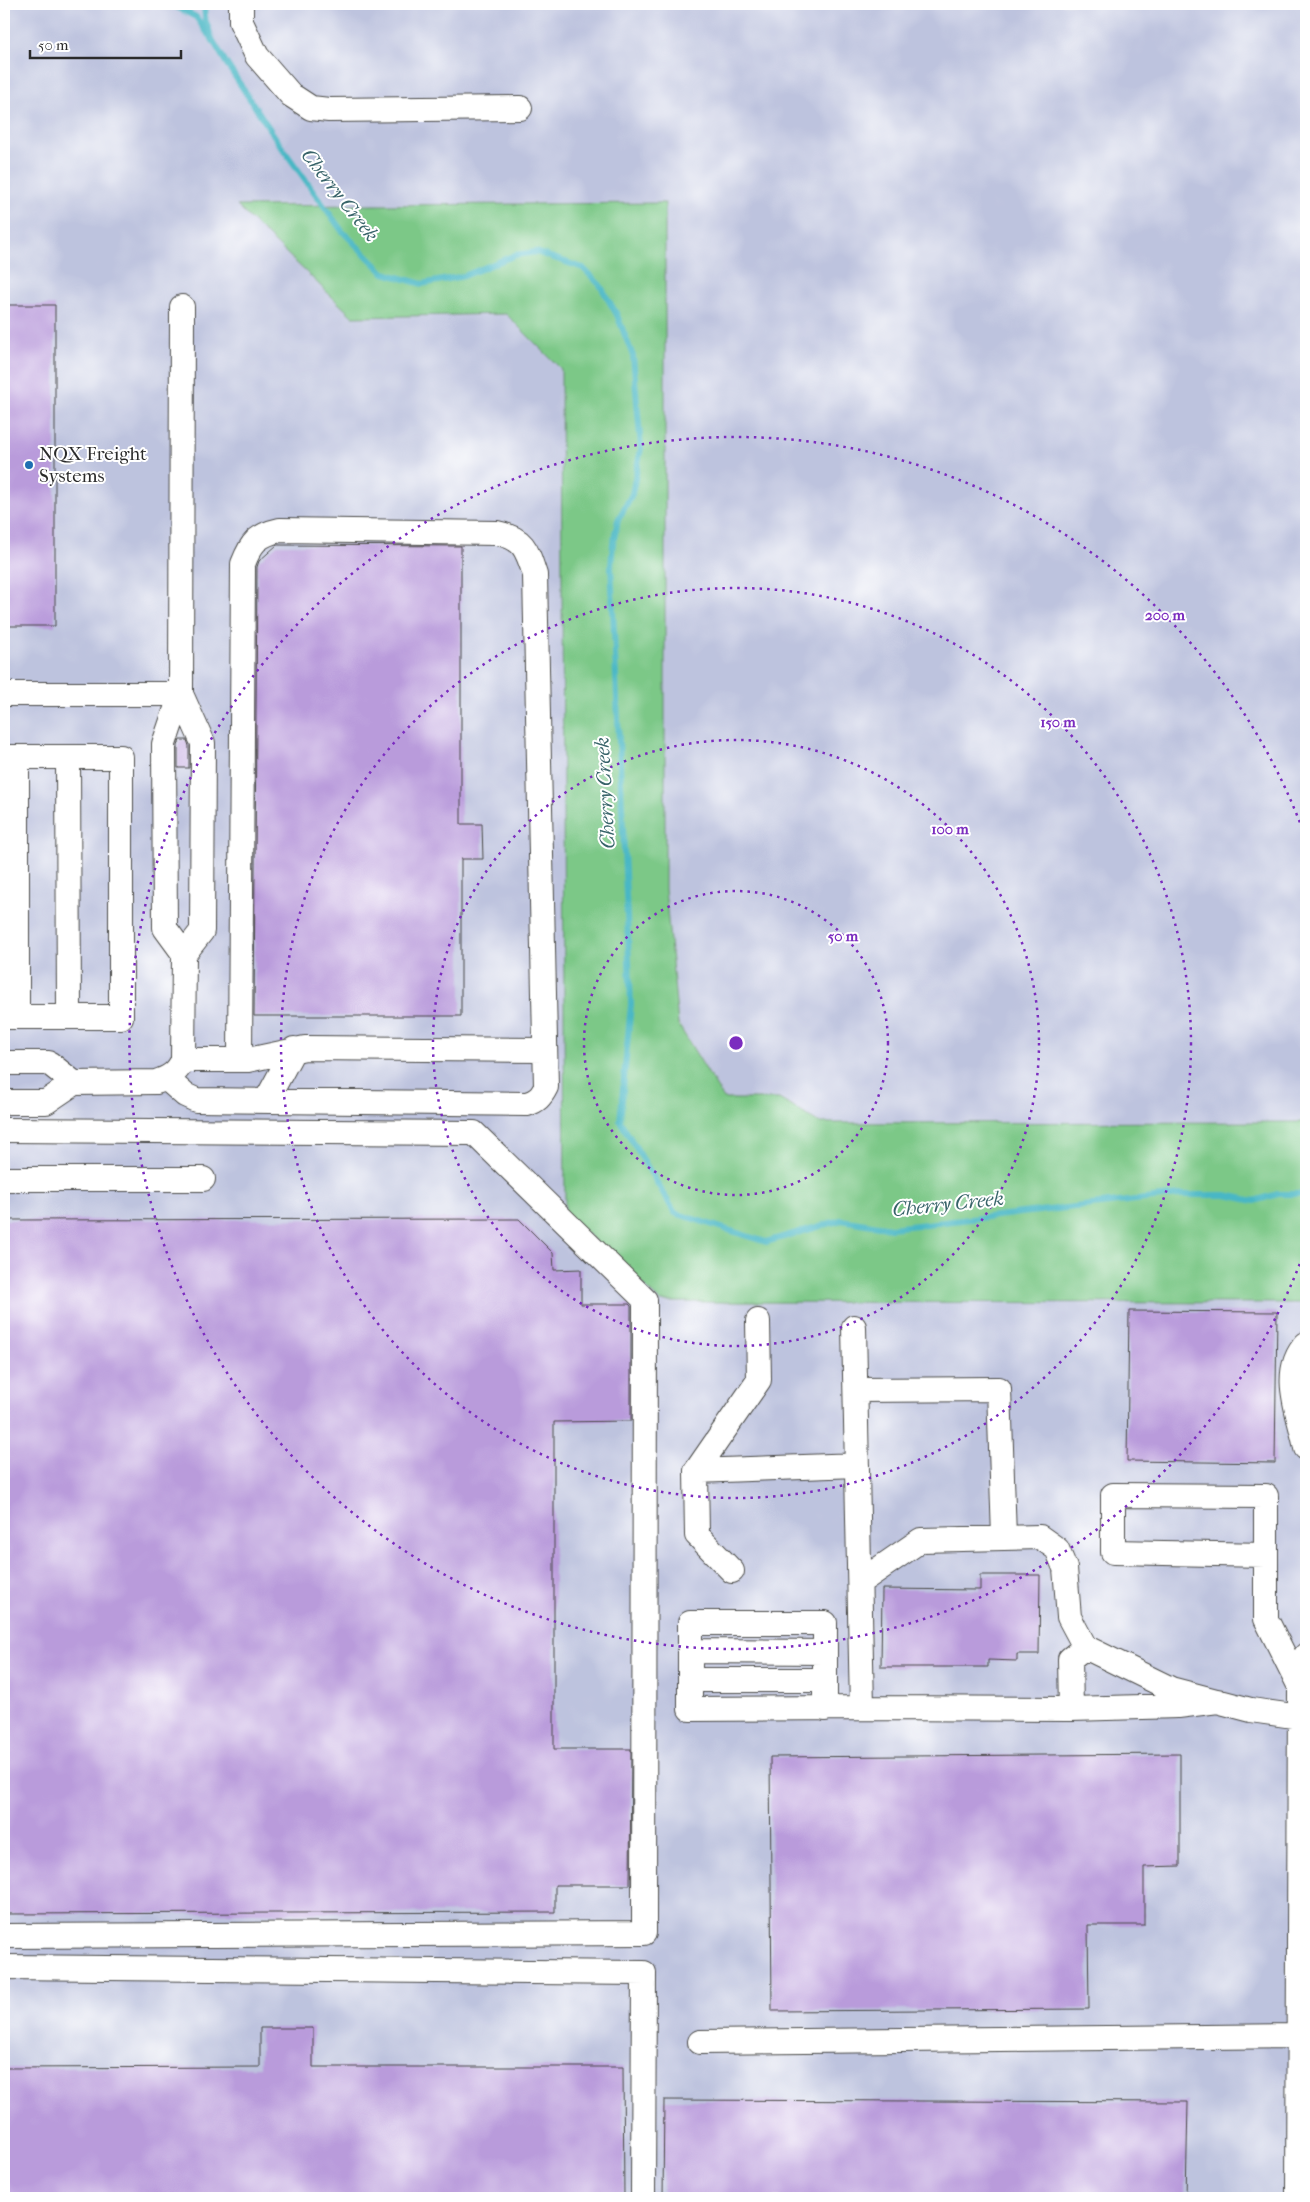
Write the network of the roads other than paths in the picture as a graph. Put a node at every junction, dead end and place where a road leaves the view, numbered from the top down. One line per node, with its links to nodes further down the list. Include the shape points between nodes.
1 (241, 4): 2 (street, via 241,22 257,56 291,95 310,108)
2 (520, 108)
3 (182, 307): 5 (street)
4 (4, 694): 5 (street)
5 (181, 694): 8 (street, via 164,744 165,928); 8 (street, via 203,744 202,931)
6 (10, 757): 7 (street); 9 (street)
7 (68, 757): 10 (street); 10 (street, via 121,757 121,1017)
8 (184, 954): 13 (street)
9 (10, 1017): 10 (street)
10 (68, 1017)
11 (294, 1049): 12 (street); 14 (street); 18 (street)
12 (545, 1050): 14 (street, via 535,575 523,544 512,536 497,533 280,530 267,532 256,540 243,564); 18 (street, via 546,1087 536,1101 527,1104)
13 (183, 1060): 14 (street); 16 (street)
14 (240, 1060)
15 (4, 1063): 17 (street, via 49,1063)
16 (167, 1079): 17 (street, via 156,1082); 18 (street, via 196,1100)
17 (74, 1083): 19 (street, via 46,1102)
18 (266, 1101)
19 (4, 1102)
20 (4, 1130): 44 (street, via 474,1132 644,1300 644,1933)
21 (4, 1179): 22 (street)
22 (203, 1179)
23 (758, 1321): 29 (street, via 759,1380)
24 (854, 1327): 26 (street)
25 (1306, 1344): 27 (street, via 1294,1365 1293,1396)
26 (856, 1390): 28 (street); 30 (street, via 999,1389)
27 (1306, 1448)
28 (858, 1465): 29 (street); 33 (street)
29 (696, 1471): 32 (street, via 697,1535)
30 (1004, 1537): 33 (street, via 921,1540); 34 (street, via 1040,1536 1057,1549 1065,1568 1069,1617)
31 (1266, 1555): 31 (street, via 1113,1552 1113,1495 1266,1496); 38 (street, via 1266,1619)
32 (732, 1571)
33 (860, 1582): 40 (street)
34 (1085, 1646): 39 (street, via 1171,1689); 42 (street, via 1070,1659)
35 (1306, 1655): 38 (street)
36 (690, 1680): 37 (street); 37 (street, via 690,1623 825,1623); 41 (street, via 690,1709)
37 (825, 1680): 41 (street)
38 (1300, 1687): 43 (street)
39 (1218, 1701): 42 (street, via 1178,1706); 43 (street, via 1251,1710)
40 (862, 1708): 41 (street); 42 (street)
41 (825, 1709)
42 (1071, 1709)
43 (1300, 1717): 46 (street)
44 (4, 1936)
45 (4, 1967): 48 (street, via 644,1973)
46 (1301, 2026): 47 (street); 49 (street)
47 (700, 2042)
48 (643, 2198)
49 (1298, 2198)

